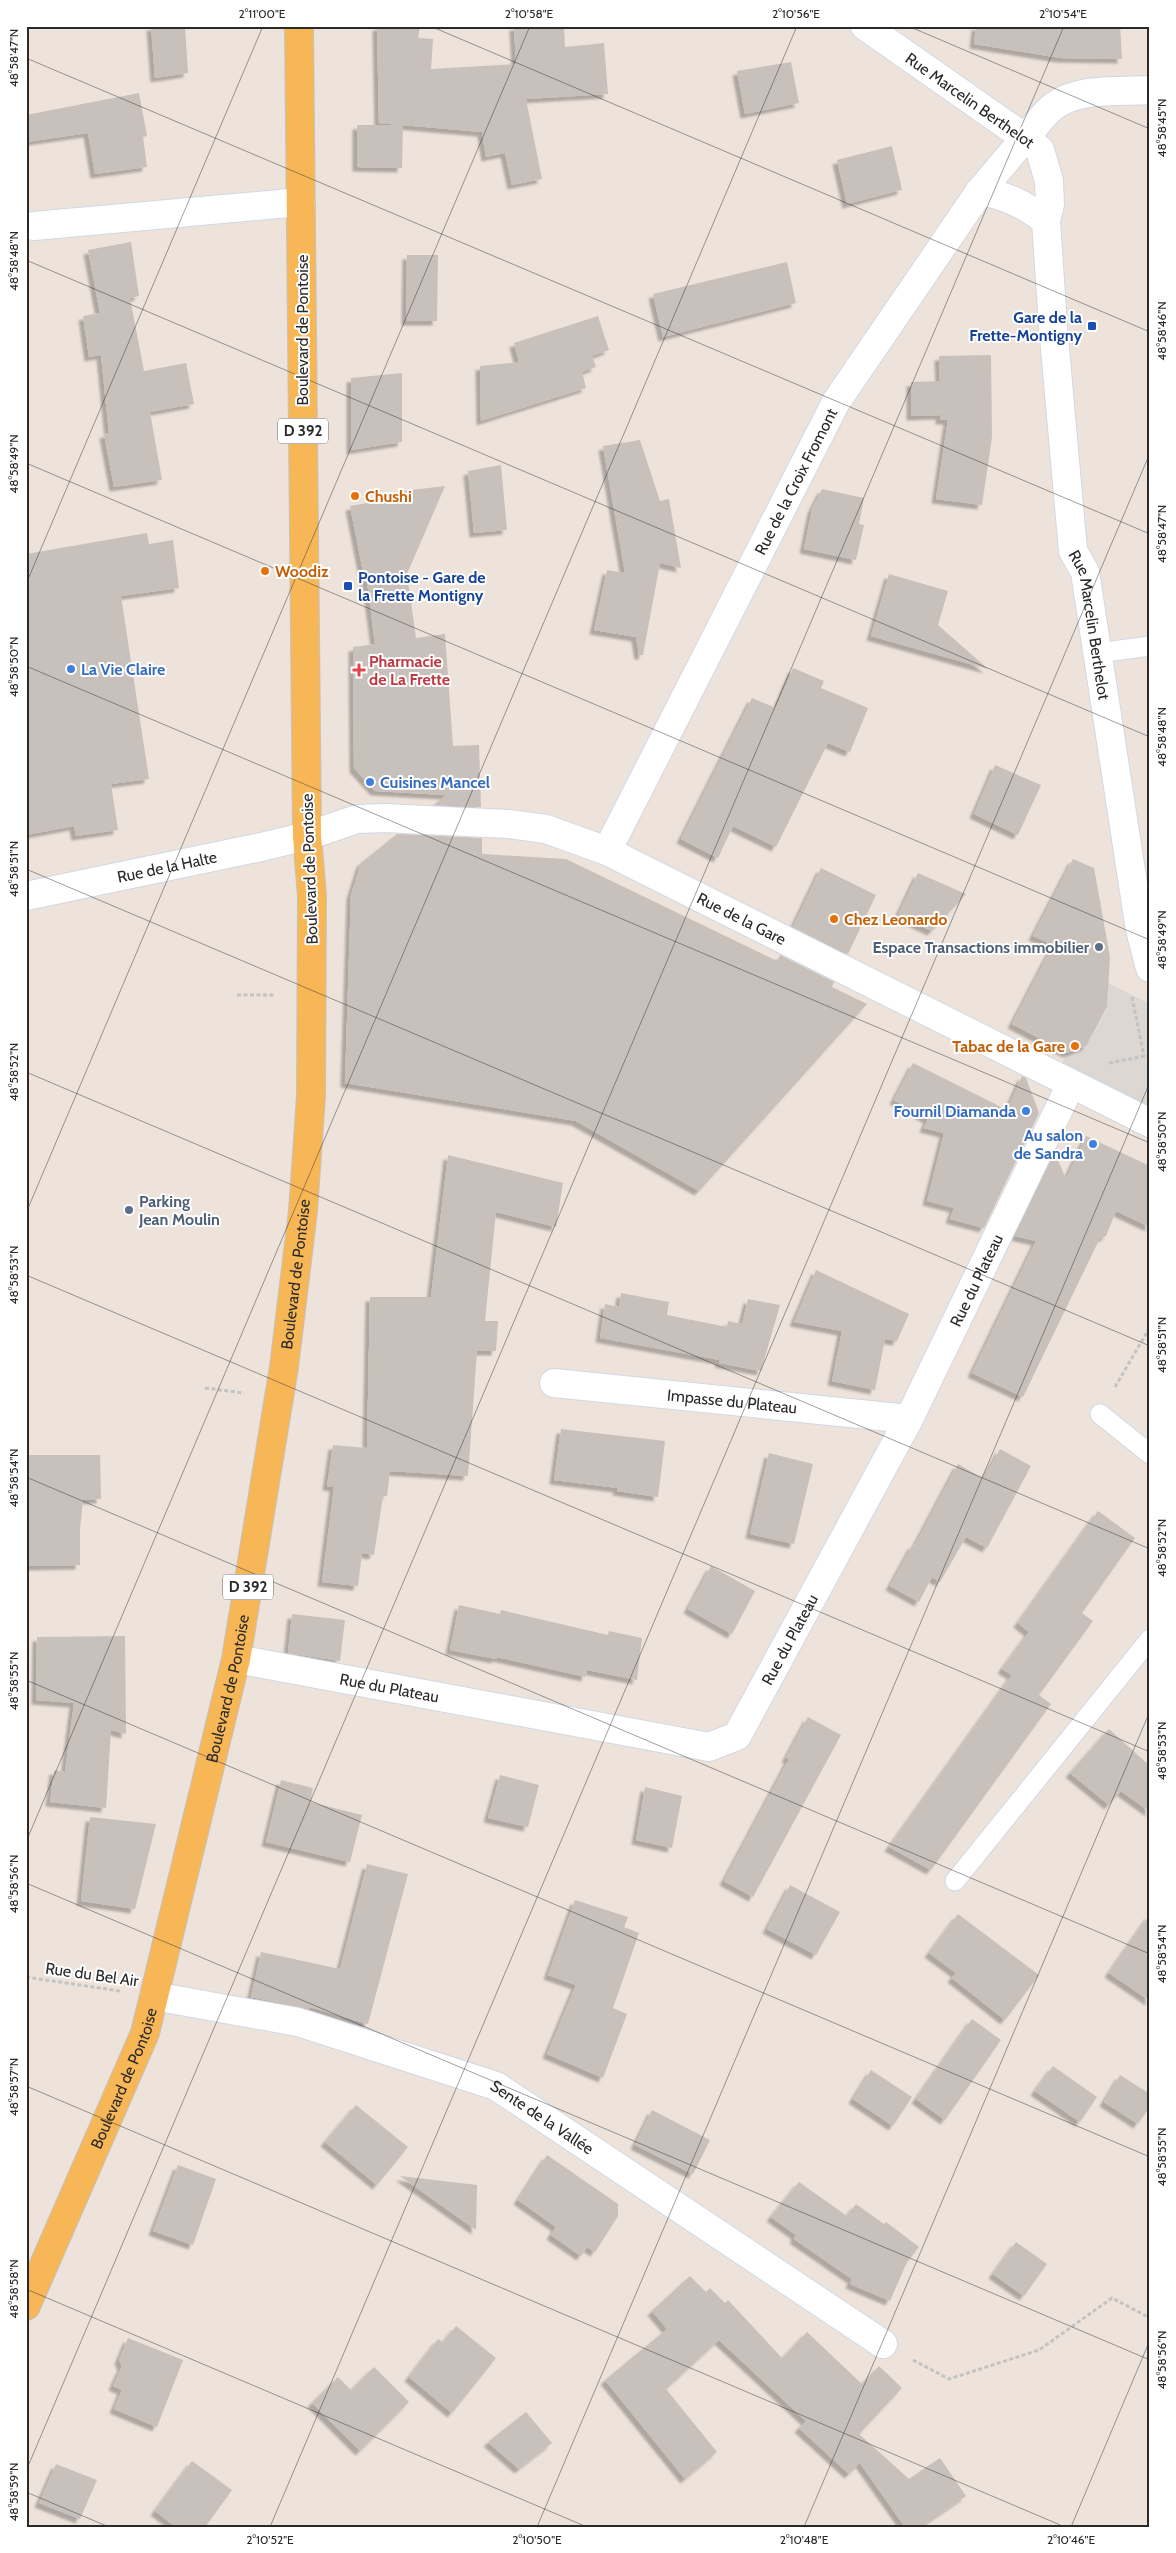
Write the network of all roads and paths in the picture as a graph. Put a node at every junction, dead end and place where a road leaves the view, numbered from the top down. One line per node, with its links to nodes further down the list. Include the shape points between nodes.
1 (299, 26): 6 (main road, Boulevard de Pontoise / D 392)
2 (865, 26): 4 (street, Rue Marcelin Berthelot)
3 (1150, 90): 4 (street, Rue de la Croix Fromont, via 1067,98 1052,107)
4 (1024, 138): 5 (street, Rue de la Croix Fromont); 7 (street, Rue Marcelin Berthelot, via 1040,150 1049,181 1050,204)
5 (980, 191): 7 (street, via 1003,195 1024,204); 12 (street, Rue de la Croix Fromont, via 836,402)
6 (301, 202): 8 (street); 11 (main road, Boulevard de Pontoise / D 392)
7 (1046, 221): 10 (street, Rue Marcelin Berthelot, via 1073,551 1085,572)
8 (34, 226)
9 (1150, 646): 10 (lane)
10 (1098, 653): 14 (street, Rue Marcelin Berthelot, via 1140,930)
11 (307, 836): 12 (street, Rue de la Gare, via 357,819 468,820 546,829); 13 (street, Rue de la Halte); 31 (main road, Boulevard de Pontoise / D 392, via 312,896 312,1096 303,1211 284,1368)
12 (607, 851): 21 (street, Rue de la Gare)
13 (26, 896)
14 (1150, 968)
15 (1131, 994): 19 (path)
16 (237, 995): 17 (path)
17 (269, 995)
18 (1150, 1055): 19 (path)
19 (1144, 1056): 20 (path, via 1111,1061)
20 (1106, 1066)
21 (1071, 1084): 22 (street, Rue de la Gare); 28 (street, Rue du Plateau)
22 (1150, 1123)
23 (1150, 1327): 27 (path)
24 (554, 1383): 28 (street, Impasse du Plateau)
25 (205, 1388): 26 (path)
26 (240, 1392)
27 (1100, 1414): 29 (lane)
28 (909, 1419): 31 (street, Rue du Plateau, via 737,1736 709,1747)
29 (1150, 1454)
30 (1150, 1639): 32 (lane)
31 (236, 1659): 34 (main road, Boulevard de Pontoise / D 392)
32 (955, 1881)
33 (26, 1977): 34 (path, Rue du Bel Air)
34 (154, 1996): 35 (main road, Boulevard de Pontoise / D 392, via 145,2033); 37 (street, Sente de la Vallée, via 298,2022 496,2086)
35 (26, 2306)
36 (1150, 2318): 37 (path, via 1112,2298 1039,2350 948,2379)
37 (883, 2344)

